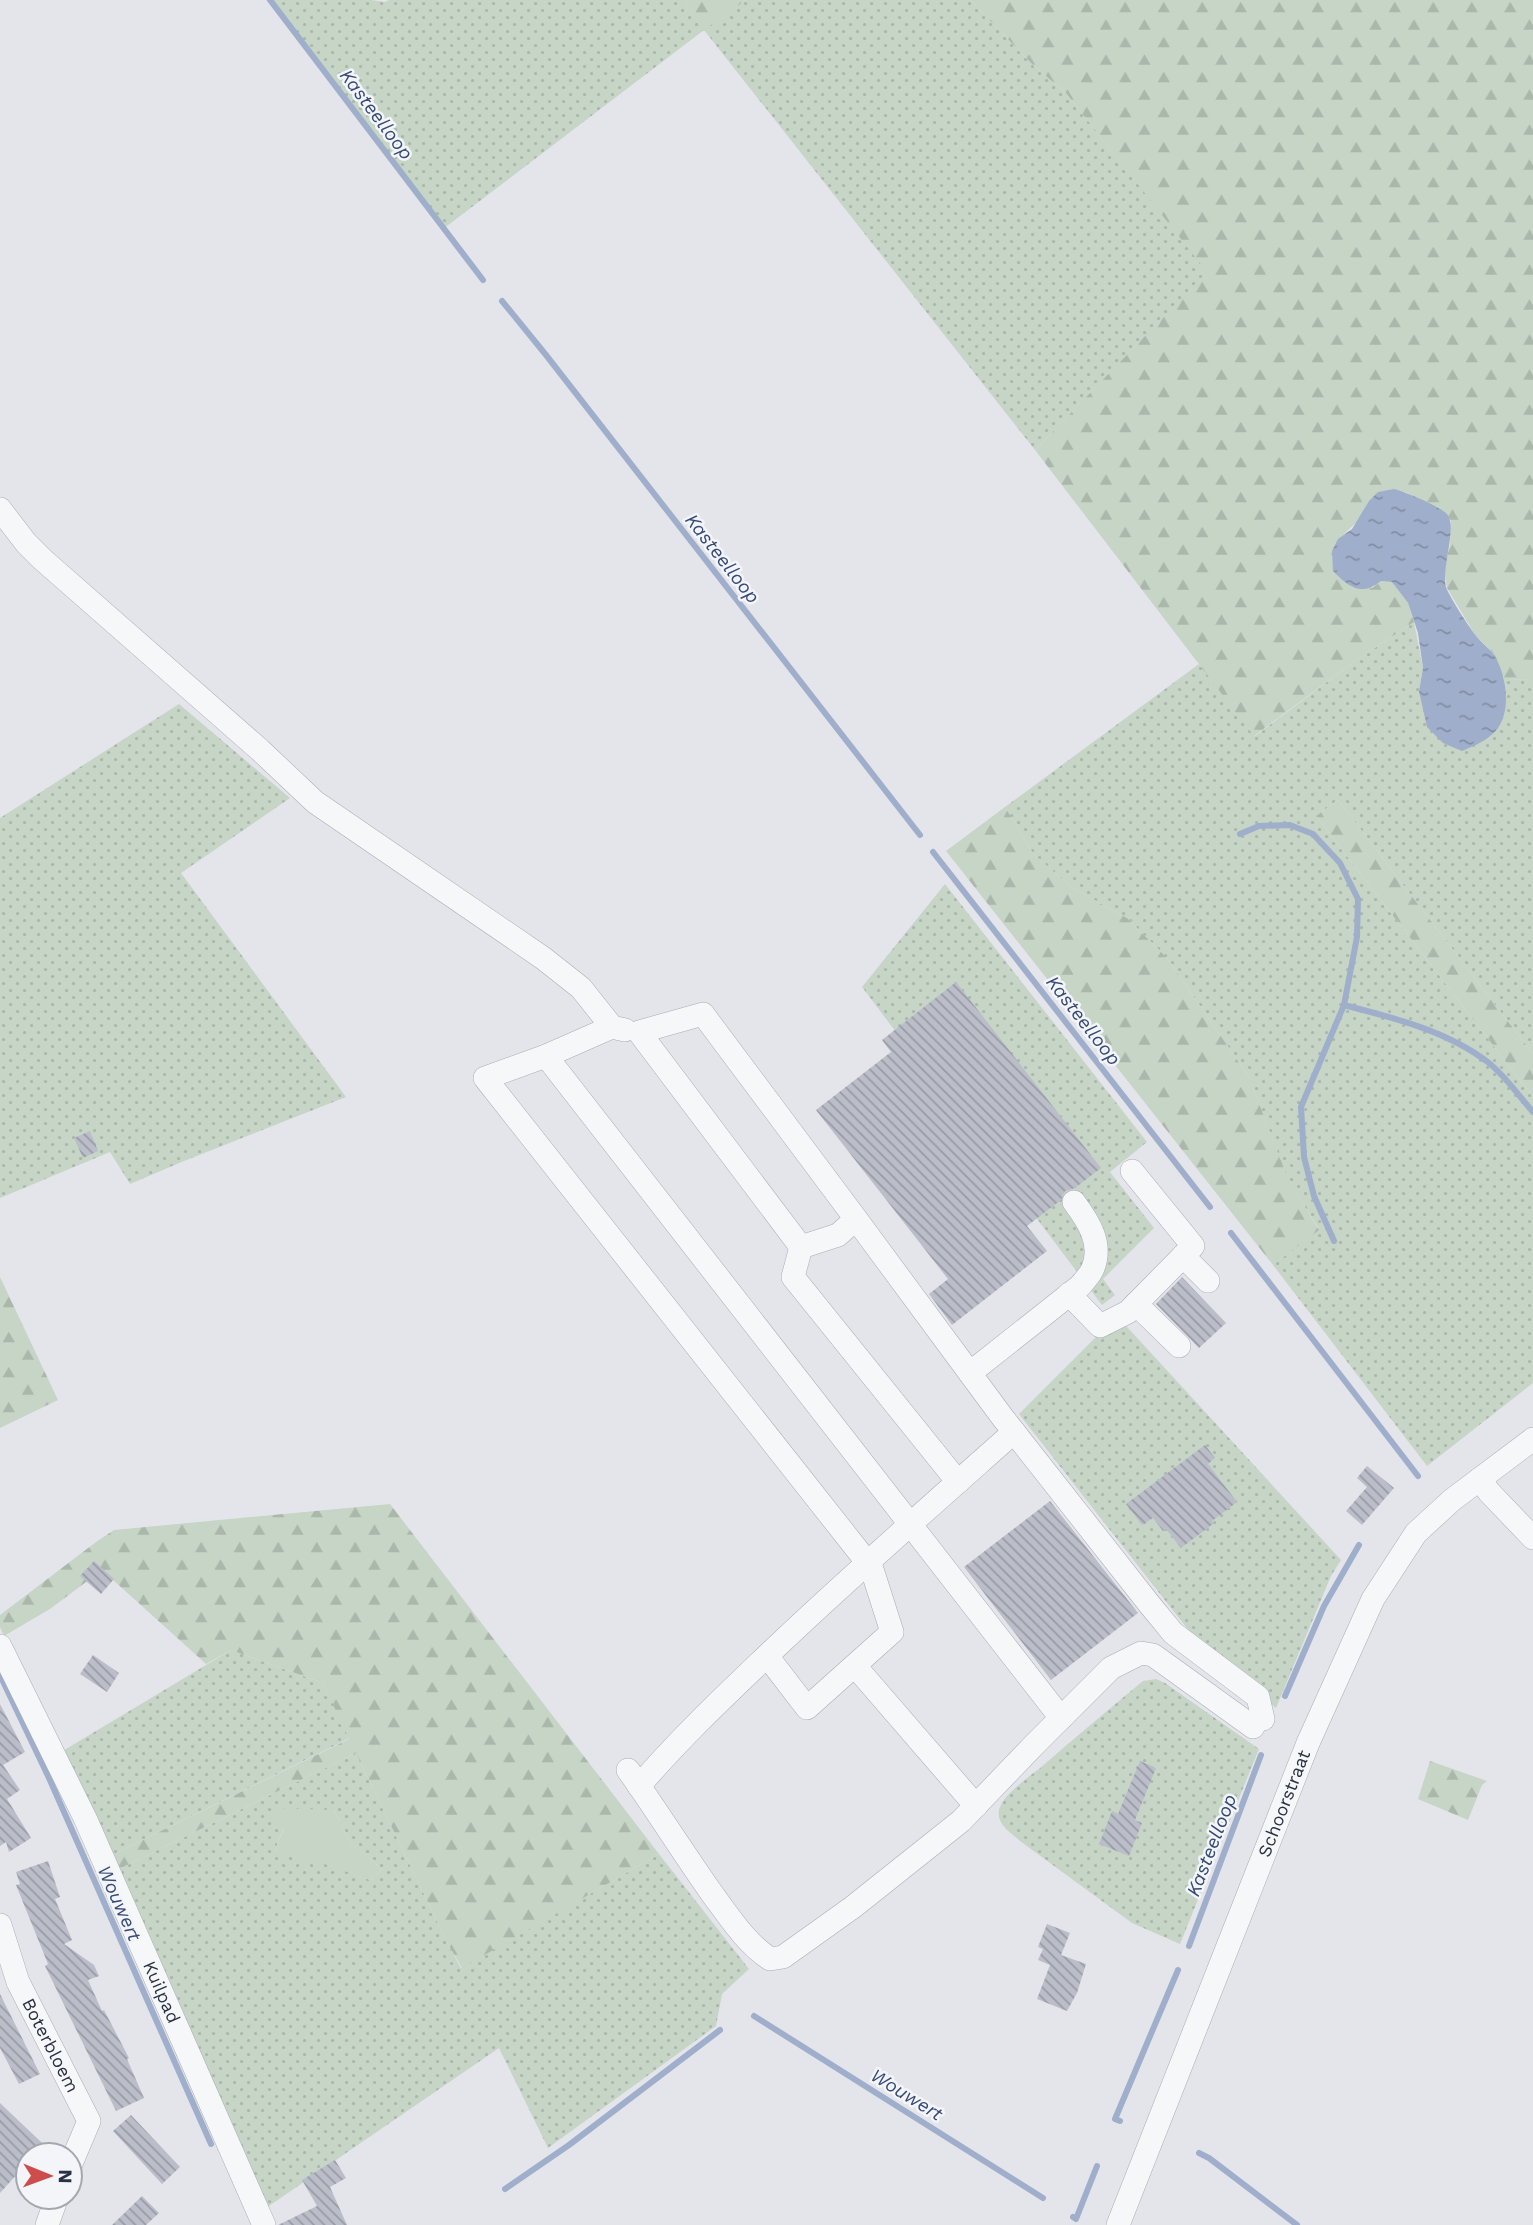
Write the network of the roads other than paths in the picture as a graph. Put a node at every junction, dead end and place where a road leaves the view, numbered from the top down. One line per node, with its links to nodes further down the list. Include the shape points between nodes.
1 (0, 509): 2 (street, via 42,559 314,802 543,958 582,988)
2 (612, 1027): 3 (street); 4 (street)
3 (639, 1032): 7 (street, via 703,1014); 8 (street)
4 (546, 1056): 19 (street); 21 (street, via 485,1078)
5 (1132, 1171): 9 (street, via 1193,1246)
6 (1074, 1202): 11 (street, via 1093,1230 1096,1246 1093,1269)
7 (856, 1219): 8 (street, via 838,1236); 14 (street)
8 (801, 1247): 18 (street, via 793,1277)
9 (1183, 1256): 10 (street); 12 (street)
10 (1208, 1281)
11 (1069, 1294): 12 (street, via 1100,1326); 14 (street)
12 (1136, 1304): 13 (street)
13 (1180, 1346)
14 (970, 1373): 15 (street)
15 (1014, 1432): 18 (street); 22 (street)
16 (1533, 1439): 17 (street, Schoorstraat)
17 (1480, 1479): 20 (street); 33 (street, Schoorstraat, via 1416,1533 1373,1599 1308,1744)
18 (958, 1482): 19 (street)
19 (910, 1524): 21 (street); 27 (street)
20 (1533, 1538)
21 (868, 1561): 25 (street); 26 (street, via 892,1632)
22 (1166, 1625): 24 (street); 24 (street, via 1258,1697 1258,1723)
23 (0, 1646): 32 (street, Kuilpad, via 85,1818)
24 (1149, 1654): 27 (street, via 1141,1653 1111,1668)
25 (767, 1656): 26 (street, via 807,1708); 28 (street, via 634,1778 756,1949 770,1959 783,1956 853,1907)
26 (855, 1665): 28 (street)
27 (1061, 1718): 28 (street)
28 (976, 1806)
29 (0, 1925): 30 (street, Boterbloem)
30 (9, 1985): 31 (street, Boterbloem, via 89,2121)
31 (81, 2141)
32 (264, 2225)
33 (1118, 2225)

